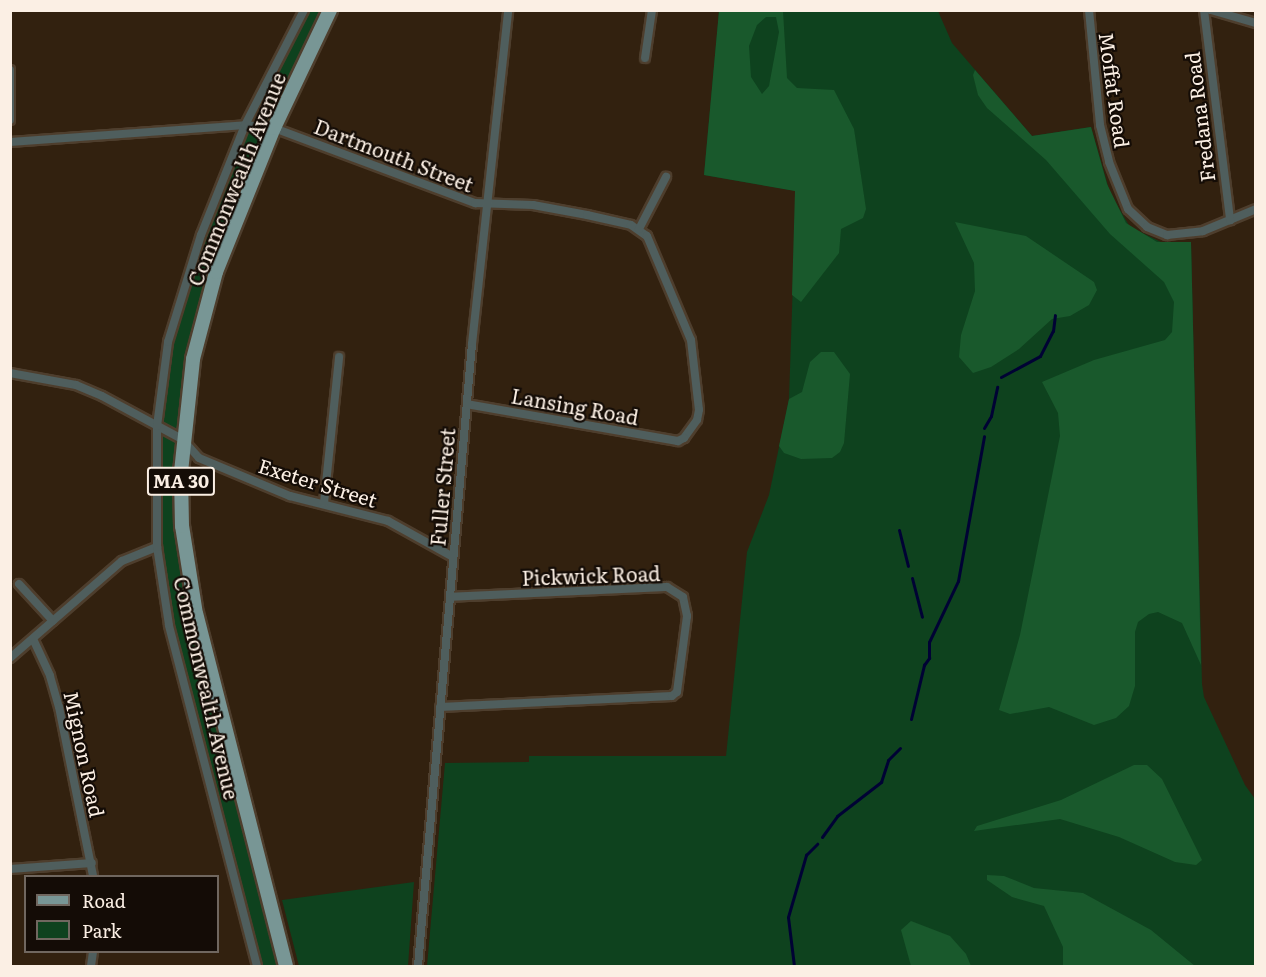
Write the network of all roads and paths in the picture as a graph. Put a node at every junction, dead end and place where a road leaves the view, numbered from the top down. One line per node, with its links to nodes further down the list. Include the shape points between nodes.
1 (304, 10): 12 (street, Commonwealth Avenue)
2 (330, 10): 13 (main road, Commonwealth Avenue / MA 30)
3 (508, 10): 16 (street, Fuller Street)
4 (652, 10): 9 (street)
5 (1089, 10): 18 (street, Moffat Road, via 1100,125 1109,162 1128,209 1147,226 1167,235 1203,231)
6 (1204, 10): 18 (street, Fredana Road)
7 (1211, 10): 8 (street)
8 (1256, 23)
9 (645, 58)
10 (10, 70): 11 (street)
11 (10, 120)
12 (245, 125): 13 (street, Dartmouth Street); 14 (street, Dartmouth Street); 23 (street, Commonwealth Avenue, via 201,235 179,303 168,342)
13 (274, 128): 16 (street, Dartmouth Street); 24 (main road, Commonwealth Avenue / MA 30, via 216,272 200,323)
14 (10, 142)
15 (666, 177): 19 (street)
16 (487, 207): 19 (street, Dartmouth Street, via 533,205); 22 (street, Fuller Street)
17 (1256, 209): 18 (street, Moffat Road)
18 (1230, 220)
19 (639, 229): 22 (street, Lansing Road, via 661,263 691,340 699,410 691,430 678,441)
20 (339, 357): 25 (street)
21 (10, 373): 23 (street, Exeter Street, via 76,385)
22 (467, 404): 27 (street, Fuller Street)
23 (157, 426): 24 (street, Exeter Street); 26 (street, Commonwealth Avenue)
24 (182, 439): 25 (street, Exeter Street, via 199,458 268,488); 38 (main road, Commonwealth Avenue / MA 30, via 182,526 196,614)
25 (324, 503): 27 (street, Exeter Street, via 388,521)
26 (157, 547): 30 (street, via 122,561); 37 (street, Commonwealth Avenue, via 169,625)
27 (453, 556): 29 (street, Fuller Street)
28 (19, 584): 30 (street)
29 (450, 597): 33 (street, Fuller Street); 33 (street, Pickwick Road, via 667,588 683,597 687,616 677,692 672,696)
30 (52, 621): 31 (street)
31 (34, 641): 32 (street); 34 (street, Mignon Road, via 59,706)
32 (10, 658)
33 (440, 707): 39 (street, Fuller Street)
34 (92, 863): 35 (street); 36 (street, Mignon Road)
35 (10, 869)
36 (93, 875)
37 (257, 966)
38 (286, 966)
39 (418, 966)

